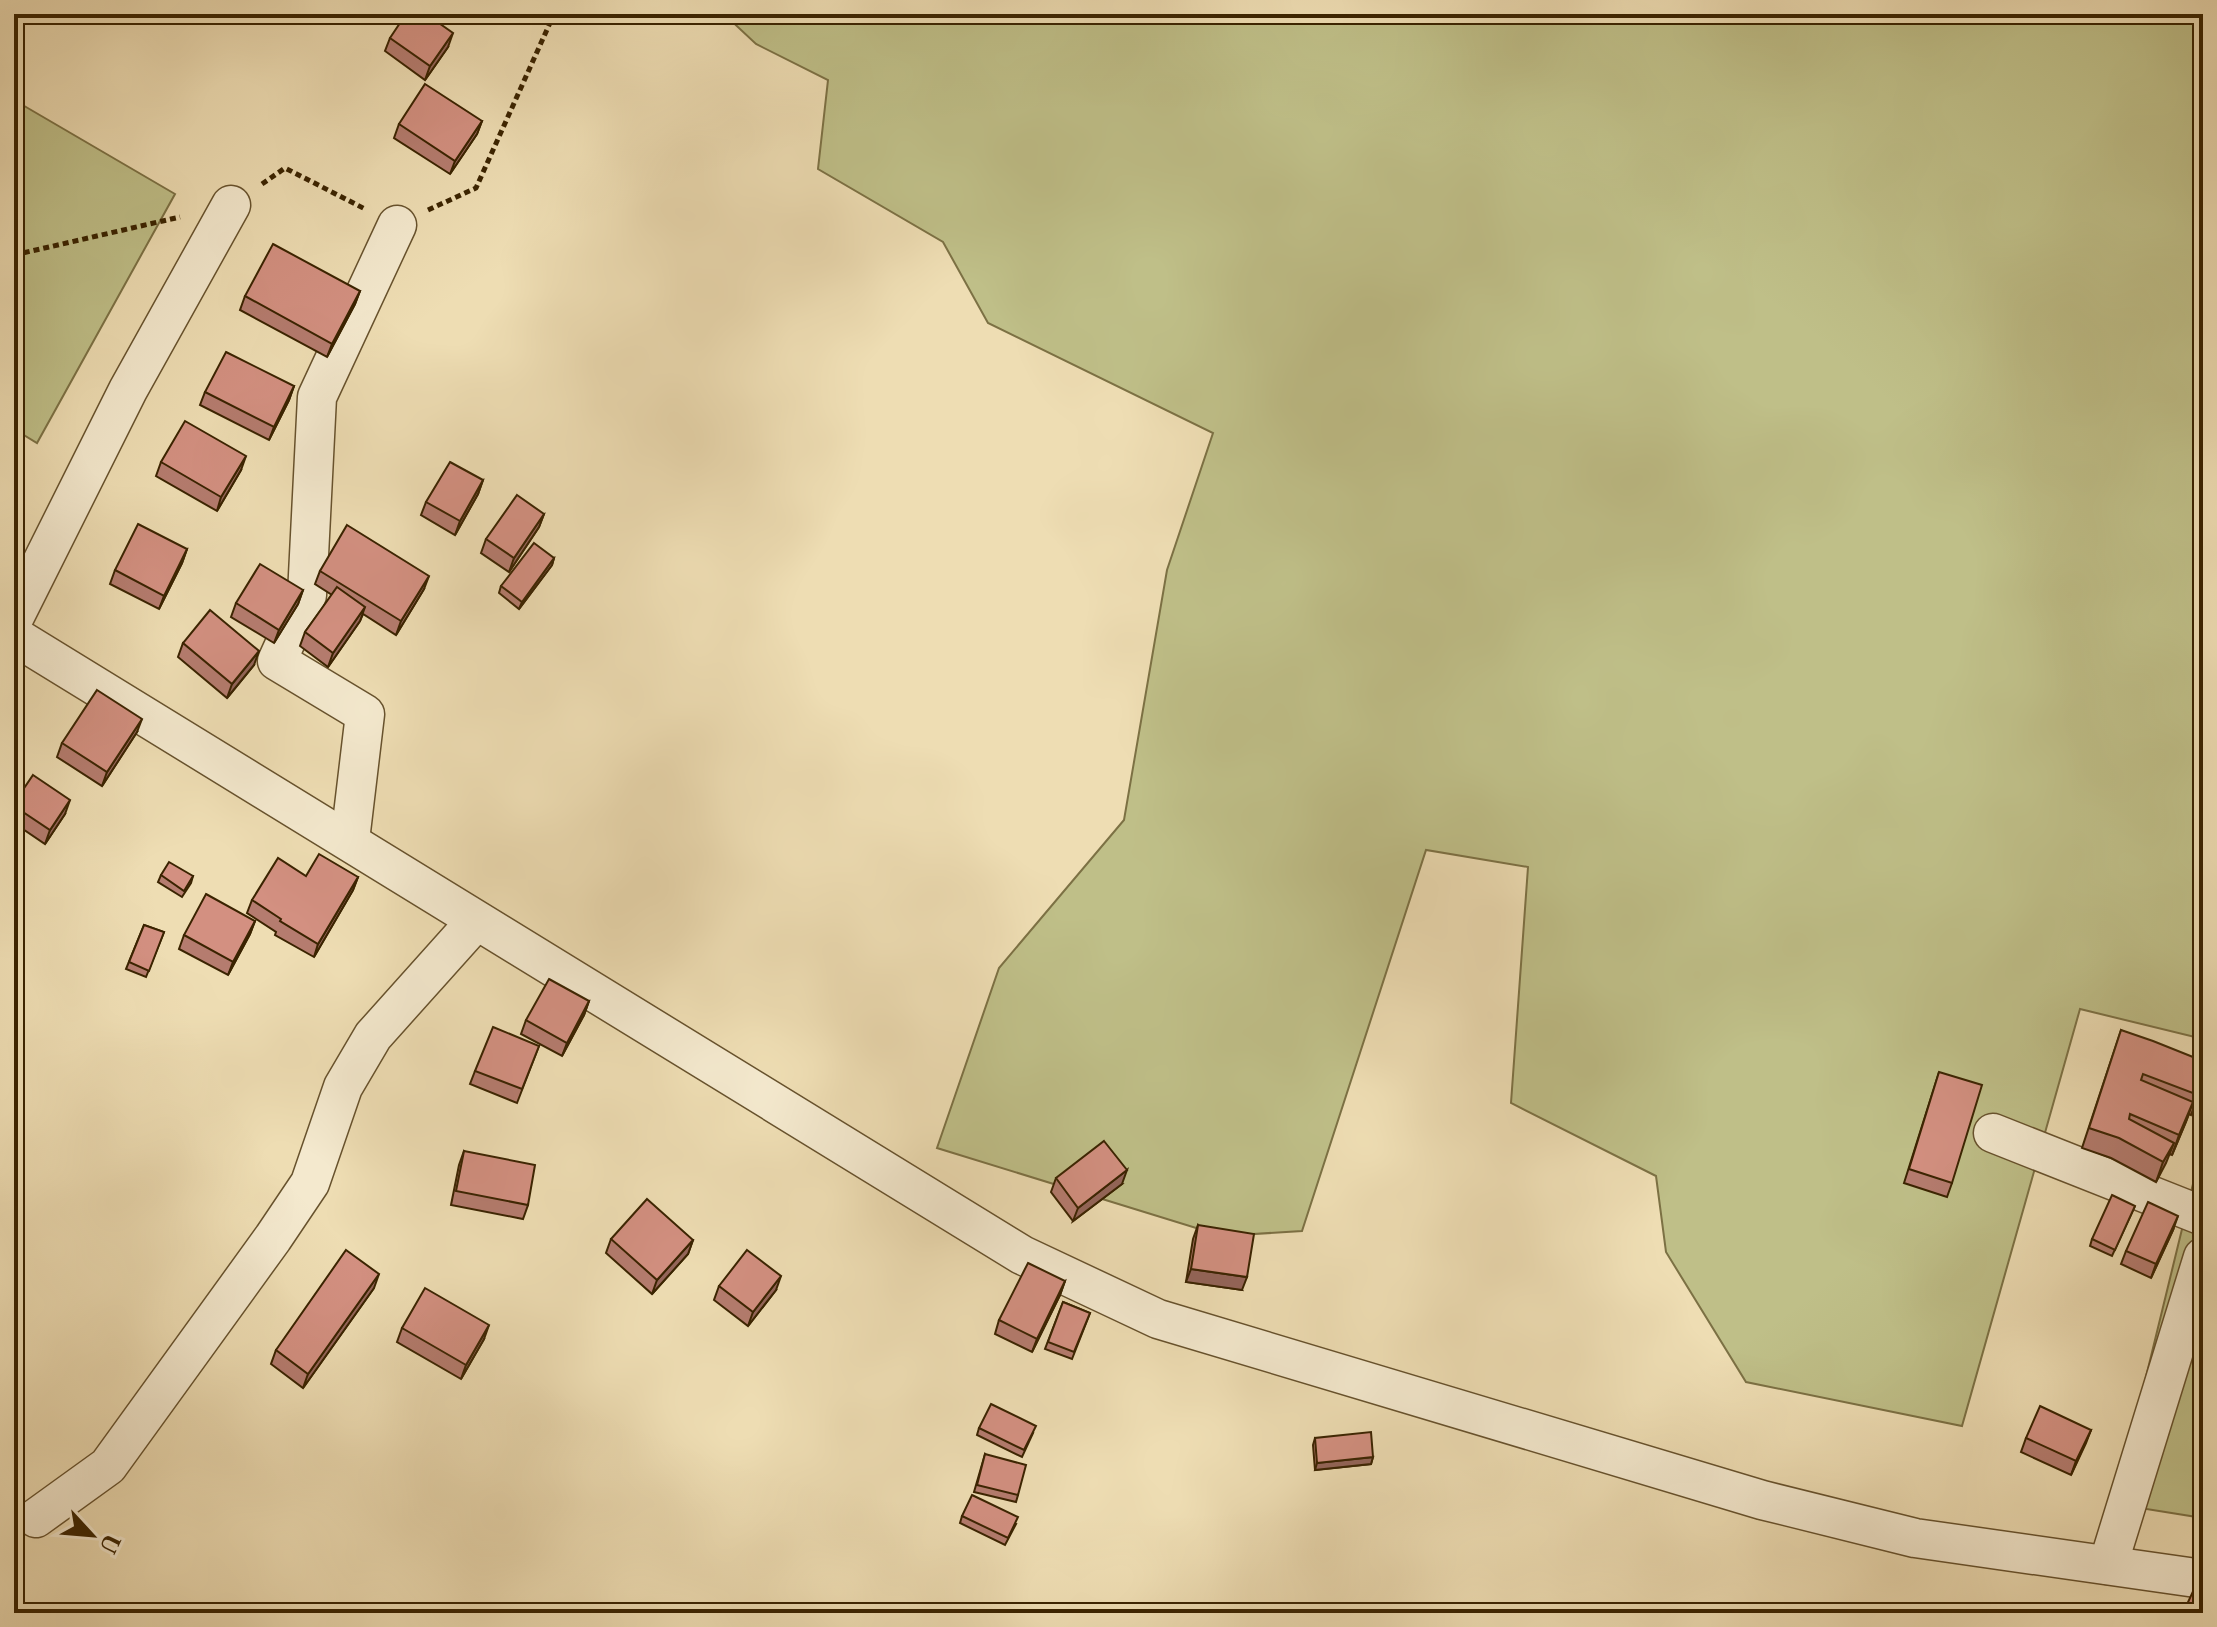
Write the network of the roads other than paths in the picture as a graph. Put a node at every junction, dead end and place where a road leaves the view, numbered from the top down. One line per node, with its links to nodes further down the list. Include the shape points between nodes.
1 (231, 205): 3 (street, via 128,390)
2 (397, 225): 5 (street, via 317,397 307,595 277,661 365,714)
3 (14, 618)
4 (14, 636): 5 (street)
5 (350, 840): 6 (street)
6 (476, 921): 10 (street, via 373,1036 343,1087 310,1183 108,1466); 11 (street, via 1022,1255 1158,1319 1762,1500 1915,1538)
7 (1993, 1133): 8 (street)
8 (2203, 1216)
9 (2203, 1257): 11 (street)
10 (36, 1518)
11 (2108, 1565): 12 (street)
12 (2203, 1579)

